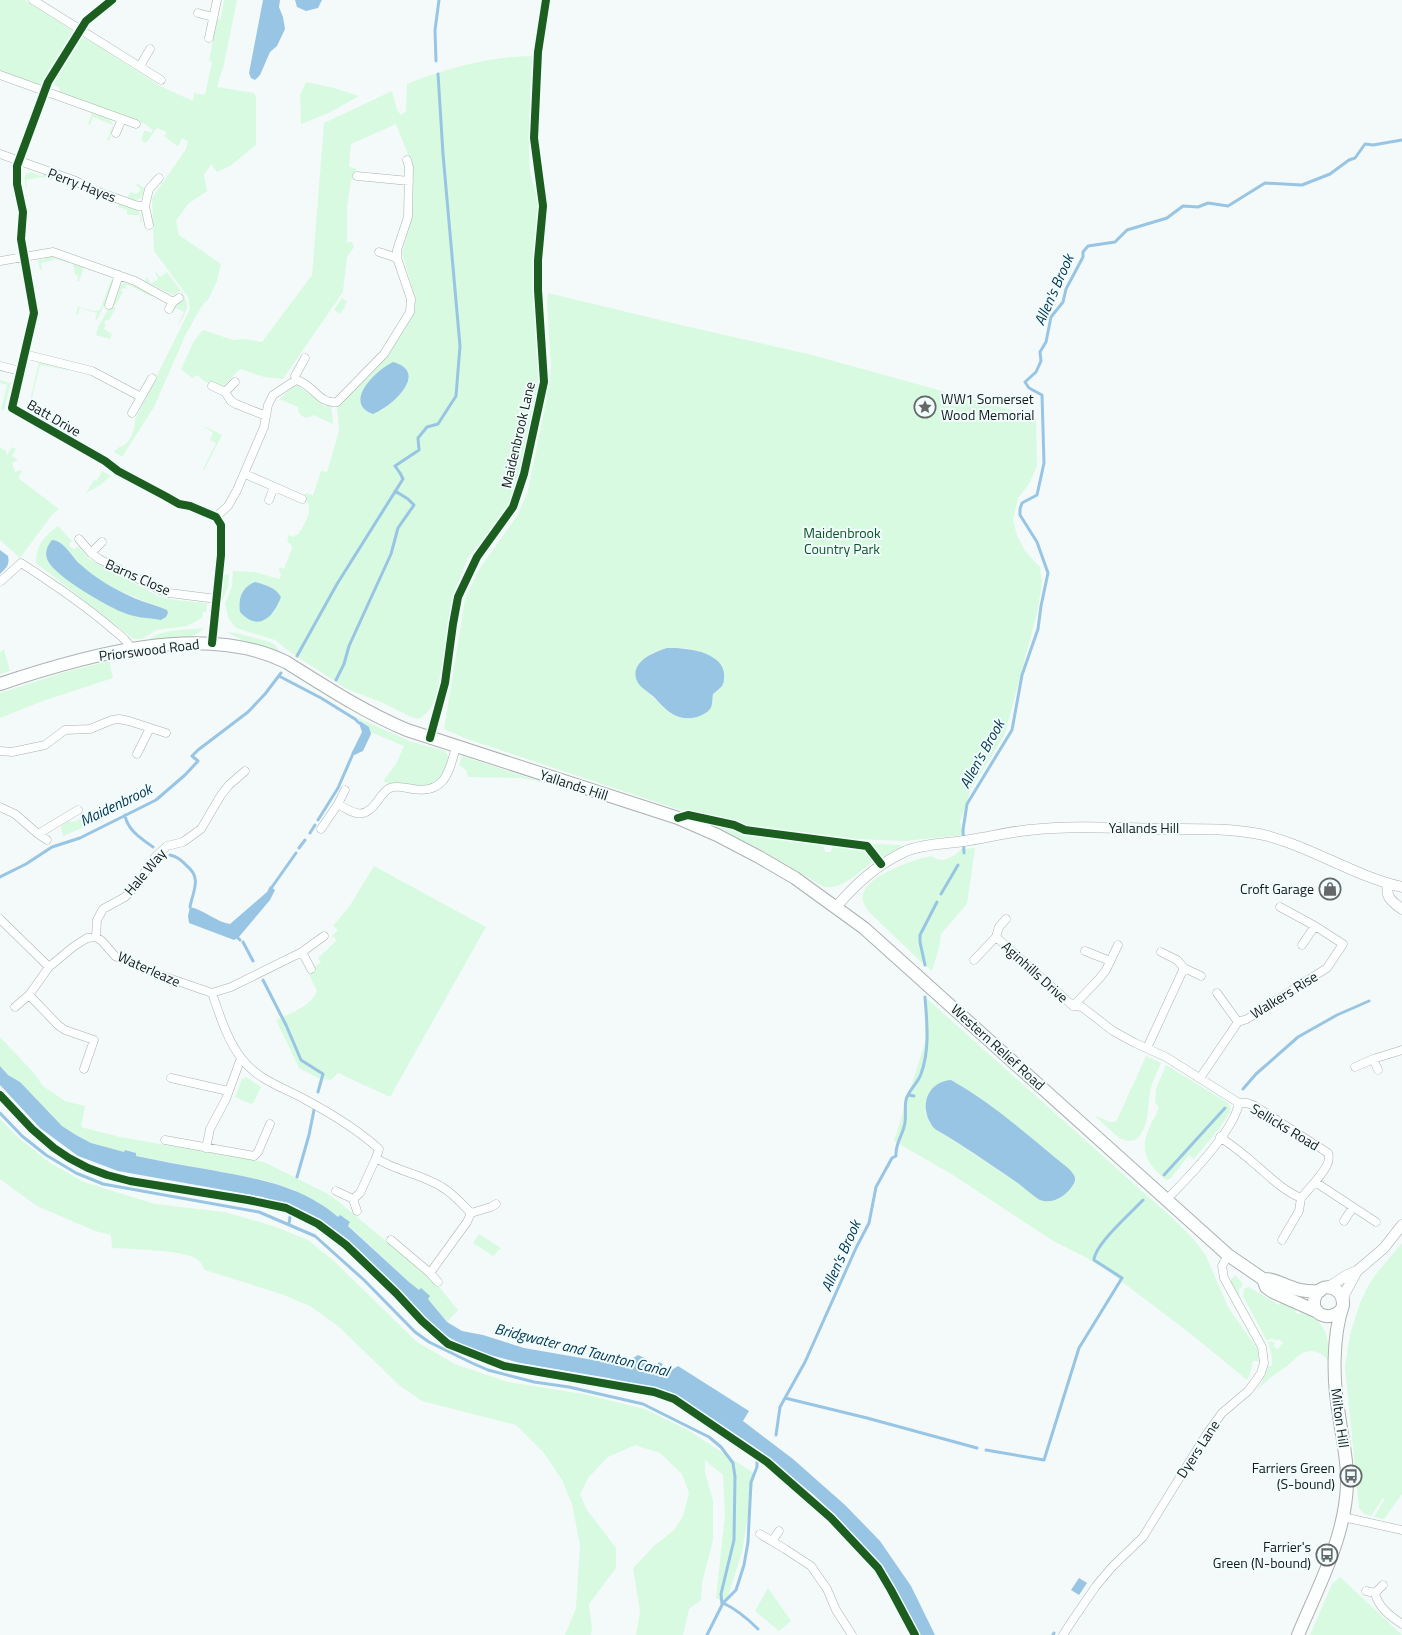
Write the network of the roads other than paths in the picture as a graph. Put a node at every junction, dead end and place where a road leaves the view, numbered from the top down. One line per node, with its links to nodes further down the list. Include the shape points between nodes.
1 (33, 0): 7 (street)
2 (112, 0): 7 (street, Batt Drive)
3 (217, 0): 6 (street)
4 (546, 0): 59 (street, Maidenbrook Lane, via 536,81 534,138 543,206 538,290 544,382 524,474 513,507 477,557 458,597 445,683)
5 (198, 13): 6 (street)
6 (213, 17): 8 (street)
7 (80, 29): 10 (street); 13 (street, Batt Drive)
8 (209, 38)
9 (150, 49): 10 (street)
10 (140, 66): 12 (street)
11 (0, 76): 13 (street)
12 (161, 80)
13 (44, 92): 14 (street); 19 (street, Batt Drive)
14 (122, 119): 15 (street); 16 (street)
15 (136, 124)
16 (116, 133)
17 (0, 154): 19 (street, Perry Hayes)
18 (406, 160): 22 (street)
19 (19, 161): 23 (street, Perry Hayes); 26 (street, Batt Drive, via 16,173 23,212 21,239)
20 (357, 176): 22 (street)
21 (159, 178): 23 (street, via 150,189)
22 (409, 181): 27 (street, via 408,217)
23 (145, 206): 24 (street)
24 (149, 225)
25 (379, 252): 27 (street)
26 (24, 256): 28 (street); 29 (street, via 53,252); 32 (street, Batt Drive, via 34,314)
27 (397, 258): 37 (street, via 410,299 410,312 384,354 337,402 325,401 310,387)
28 (0, 261)
29 (119, 275): 30 (street); 31 (street)
30 (174, 303)
31 (109, 305)
32 (24, 354): 35 (street, Batt Drive); 41 (street, via 92,371)
33 (305, 358): 37 (street)
34 (0, 366): 35 (street)
35 (20, 371): 48 (street, Batt Drive, via 12,408 102,459 113,469 179,504)
36 (152, 378): 41 (street)
37 (296, 380): 43 (street, via 273,395)
38 (235, 382): 40 (street)
39 (212, 386): 40 (street)
40 (225, 392): 43 (street, via 236,404)
41 (141, 397): 42 (street)
42 (132, 413)
43 (266, 416): 44 (street)
44 (245, 474): 45 (street); 48 (street, via 228,506)
45 (274, 487): 46 (street); 47 (street)
46 (302, 499)
47 (269, 500)
48 (216, 517): 53 (street, via 221,525)
49 (79, 539): 51 (street, Barns Close)
50 (102, 542): 51 (street, Barns Close)
51 (91, 553): 53 (street, Barns Close, via 164,591)
52 (0, 582): 55 (street, via 21,563 93,612)
53 (216, 599): 54 (street)
54 (212, 643): 55 (main road, Priorswood Road); 59 (main road, Priorswood Road, via 245,648 276,658 371,714)
55 (132, 650): 56 (main road, Priorswood Road, via 95,656)
56 (0, 684)
57 (150, 728): 58 (street); 61 (street, via 112,720 90,729 65,730 44,745); 62 (street)
58 (166, 733)
59 (430, 738): 60 (main road, Yallands Hill)
60 (456, 746): 65 (street, via 445,779 429,790 390,788 372,809 362,814); 70 (main road, Yallands Hill, via 678,818)
61 (0, 752)
62 (137, 754)
63 (245, 771): 81 (street, Hale Way, via 228,785 201,829 184,842 167,846 125,897 103,909 97,920)
64 (345, 790): 65 (street)
65 (338, 804): 68 (street)
66 (0, 808): 69 (street, via 15,814)
67 (78, 810): 69 (street)
68 (321, 829)
69 (38, 834): 71 (street)
70 (718, 835): 74 (main road, Western Relief Road, via 788,874)
71 (48, 840)
72 (1388, 884): 73 (street, Yallands Hill); 74 (street, Yallands Hill, via 1281,840 1244,832 1204,828 1057,828 908,850 881,864); 76 (street, via 1388,896)
73 (1402, 887)
74 (836, 907): 120 (main road, Western Relief Road, via 933,988)
75 (1280, 907): 79 (street, Walkers Rise)
76 (1402, 909)
77 (0, 919): 90 (street)
78 (1006, 919): 82 (street, Aginhills Drive)
79 (1314, 926): 84 (street); 99 (street, Walkers Rise, via 1343,944 1326,968)
80 (324, 936): 86 (street)
81 (96, 937): 90 (street, via 87,938 72,947); 94 (street, Waterleaze, via 115,956)
82 (996, 938): 88 (street, Aginhills Drive); 97 (street, Aginhills Drive)
83 (1118, 945): 89 (street, Aginhills Drive)
84 (1302, 945)
85 (1085, 951): 89 (street)
86 (302, 952): 92 (street); 94 (street)
87 (1161, 952): 91 (street, via 1177,960)
88 (974, 960)
89 (1110, 961): 97 (street, Aginhills Drive, via 1099,979)
90 (49, 966): 96 (street)
91 (1184, 968): 93 (street); 100 (street)
92 (311, 969)
93 (1201, 976)
94 (212, 993): 102 (street, via 229,1038)
95 (1218, 993): 99 (street, Walkers Rise)
96 (29, 996): 98 (street); 105 (street, via 59,1026 94,1040)
97 (1073, 1006): 100 (street, Aginhills Drive, via 1082,1007 1113,1031)
98 (14, 1007)
99 (1238, 1022): 108 (street, Walkers Rise)
100 (1147, 1048): 108 (street, Sellicks Road)
101 (1402, 1050): 103 (street)
102 (241, 1058): 109 (street); 115 (street, via 267,1081 306,1099 354,1128 380,1149)
103 (1373, 1059): 104 (street); 106 (street)
104 (1355, 1067)
105 (84, 1069)
106 (1378, 1070)
107 (171, 1078): 109 (street)
108 (1200, 1078): 110 (street, Sellicks Road)
109 (228, 1091): 114 (street, via 210,1129)
110 (1239, 1103): 112 (street, Sellicks Road); 116 (street, Sellicks Road, via 1255,1106 1328,1153 1329,1162)
111 (270, 1124): 114 (street, via 254,1156)
112 (1220, 1137): 118 (street); 120 (street, Sellicks Road)
113 (165, 1140): 114 (street)
114 (206, 1148)
115 (376, 1158): 119 (street, via 360,1193); 124 (street, via 444,1188)
116 (1316, 1182): 118 (street, Sellicks Road); 122 (street)
117 (336, 1191): 119 (street)
118 (1301, 1198): 129 (street, Sellicks Road, via 1299,1211)
119 (353, 1199): 123 (street)
120 (1167, 1200): 130 (main road, Western Relief Road)
121 (496, 1204): 124 (street)
122 (1353, 1207): 125 (street); 126 (street)
123 (357, 1211)
124 (471, 1214): 132 (street)
125 (1344, 1221)
126 (1376, 1222)
127 (1402, 1225): 131 (street, Milton Hill, via 1384,1248)
128 (391, 1240): 132 (street)
129 (1282, 1240)
130 (1228, 1255): 133 (main road, Western Relief Road); 149 (street, Dyers Lane, via 1222,1266 1225,1281 1262,1348 1265,1360 1262,1373 1248,1391 1222,1413 1144,1537 1096,1586)
131 (1357, 1271): 135 (street, Milton Hill); 136 (street, Milton Hill, via 1345,1293)
132 (430, 1272): 134 (street)
133 (1263, 1279): 135 (main road, Western Relief Road, via 1270,1278 1306,1292); 137 (main road, Western Relief Road, via 1273,1292)
134 (438, 1282)
135 (1324, 1289): 136 (main road, via 1336,1290); 137 (main road, via 1314,1301)
136 (1343, 1305): 137 (main road, via 1335,1316); 138 (main road, Milton Hill)
137 (1320, 1314): 138 (main road, Milton Hill)
138 (1335, 1342): 139 (main road, Milton Hill, via 1336,1390 1347,1467)
139 (1343, 1516): 140 (street); 150 (main road, Milton Hill, via 1334,1548)
140 (1402, 1530)
141 (779, 1531): 143 (street)
142 (760, 1534): 143 (street)
143 (772, 1541): 148 (street, via 811,1566)
144 (1383, 1585): 146 (street)
145 (1366, 1591): 146 (street)
146 (1375, 1593): 147 (street, via 1377,1601 1390,1616)
147 (1402, 1624)
148 (852, 1635)
149 (1063, 1635)
150 (1298, 1635)

